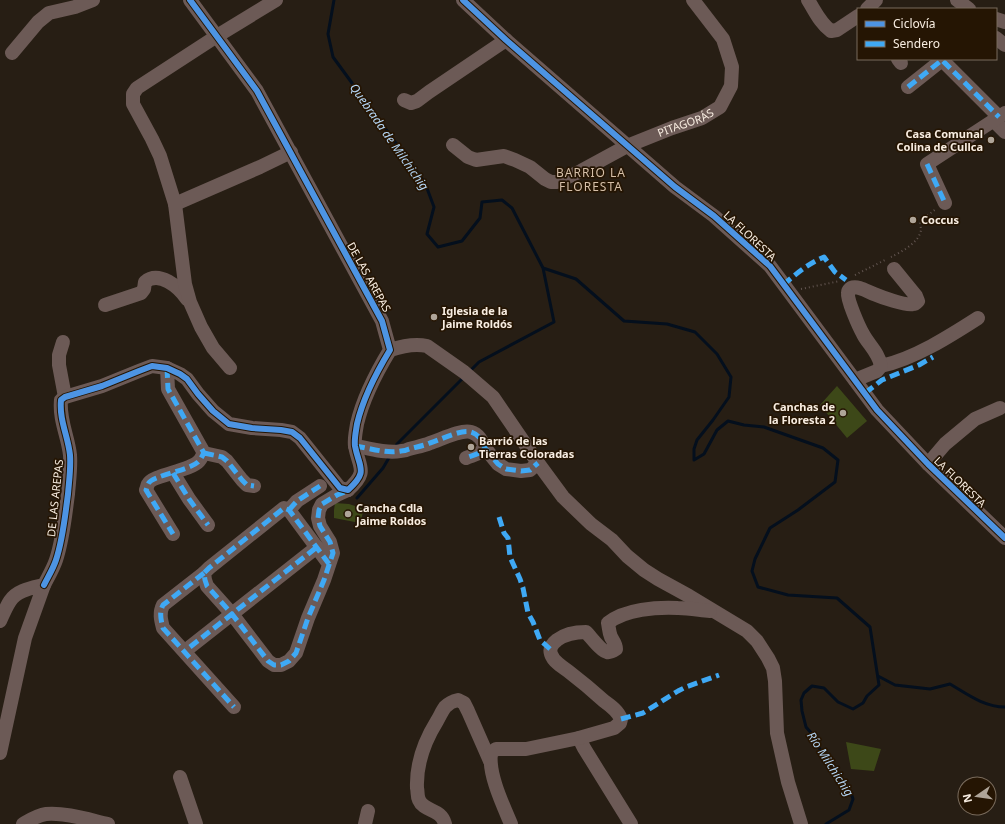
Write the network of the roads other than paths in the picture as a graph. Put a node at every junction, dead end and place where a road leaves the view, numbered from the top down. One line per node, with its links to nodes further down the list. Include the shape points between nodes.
1 (93, 0): 18 (street, via 49,13)
2 (190, 0): 14 (street, DE LAS AREPAS)
3 (276, 0): 14 (street)
4 (463, 0): 16 (street, LA FLORESTA)
5 (693, 0): 24 (street, PITAGORÁS, via 723,39 732,67 731,86 720,107 702,118)
6 (808, 0): 13 (street, via 820,20 831,31 837,30)
7 (876, 0): 10 (street)
8 (954, 0): 11 (street)
9 (957, 0): 12 (street)
10 (867, 8)
11 (961, 8)
12 (968, 8)
13 (857, 17)
14 (217, 36): 25 (street, DE LAS AREPAS, via 257,91); 27 (street, via 137,88 133,94 133,104 160,156)
15 (997, 39): 17 (street)
16 (506, 40): 20 (street, via 417,101 411,103); 24 (street, LA FLORESTA)
17 (1005, 45)
18 (12, 53)
19 (908, 87): 21 (street, via 942,60)
20 (404, 100)
21 (1000, 117): 22 (street); 26 (street, via 927,164)
22 (1005, 132)
23 (453, 145): 24 (street, PITAGORÁS, via 476,160 504,156 515,160 551,182 557,182)
24 (627, 146): 37 (street, LA FLORESTA, via 720,221 770,266)
25 (291, 152): 27 (street); 33 (street, DE LAS AREPAS, via 382,321)
26 (945, 203)
27 (175, 204): 29 (street, via 185,284)
28 (894, 269): 34 (street, via 916,296 918,301 915,304 899,302 862,288 854,287 848,292 862,333 880,360)
29 (190, 302): 30 (street, via 174,284 153,278 145,282 141,293); 36 (street, via 213,348)
30 (105, 306)
31 (978, 318): 34 (street, via 913,355)
32 (63, 342): 38 (street, via 59,355)
33 (390, 350): 40 (street, via 369,391 357,424); 44 (street, via 419,344 427,346 467,374 493,397)
34 (881, 366): 37 (street)
35 (167, 368): 38 (street, via 152,366 102,386); 42 (street, via 168,389); 49 (street, via 187,379 213,411 229,424 292,432 300,438 340,488)
36 (230, 368)
37 (855, 380): 45 (street, LA FLORESTA, via 877,410)
38 (65, 397): 57 (street, DE LAS AREPAS, via 61,400 60,409 69,451 70,472 64,529 56,561)
39 (1000, 408): 45 (street, via 975,419)
40 (355, 446): 41 (street, via 401,452 448,436 471,432); 49 (street, via 361,468 360,477)
41 (485, 448): 43 (street); 44 (street, via 498,464 506,469 530,470)
42 (204, 453): 46 (street, via 197,463); 47 (street, via 222,457 247,485)
43 (466, 458)
44 (538, 463): 58 (street, via 563,496 627,556 664,583)
45 (928, 464): 53 (street, LA FLORESTA)
46 (173, 473): 51 (street); 52 (street, via 153,479 146,490)
47 (254, 486)
48 (320, 486): 50 (street, via 297,501)
49 (348, 490): 55 (street, via 322,504 320,510 320,526 330,542 333,553)
50 (289, 510): 54 (street); 56 (street, via 284,508)
51 (208, 525)
52 (173, 534)
53 (1005, 538)
54 (317, 547): 55 (street); 59 (street)
55 (329, 564): 59 (street, via 296,654 289,661 274,665)
56 (204, 573): 59 (street, via 207,586); 62 (street, via 163,605 161,622 163,628)
57 (44, 586): 60 (street, via 26,589 10,600); 64 (street, DE LAS AREPAS, via 25,638)
58 (714, 612): 63 (street, via 660,608 623,615 608,623 616,649 607,653 586,632 567,634 552,644 551,656 560,666 589,687 619,714 621,719 614,728); 73 (street, via 747,631 757,641 773,668 777,734)
59 (232, 614): 61 (street)
60 (0, 621)
61 (190, 647)
62 (234, 707)
63 (579, 738): 65 (street, via 526,749 496,749 491,753); 72 (street)
64 (0, 753)
65 (490, 761): 70 (street, via 464,703 458,700 452,702 445,708 431,731 419,760 417,776 418,798 421,804 436,812); 71 (street, via 497,790)
66 (180, 777): 69 (street)
67 (23, 824): 68 (street, via 46,814 64,814)
68 (108, 824)
69 (196, 824)
70 (445, 824)
71 (511, 824)
72 (631, 824)
73 (801, 824)

